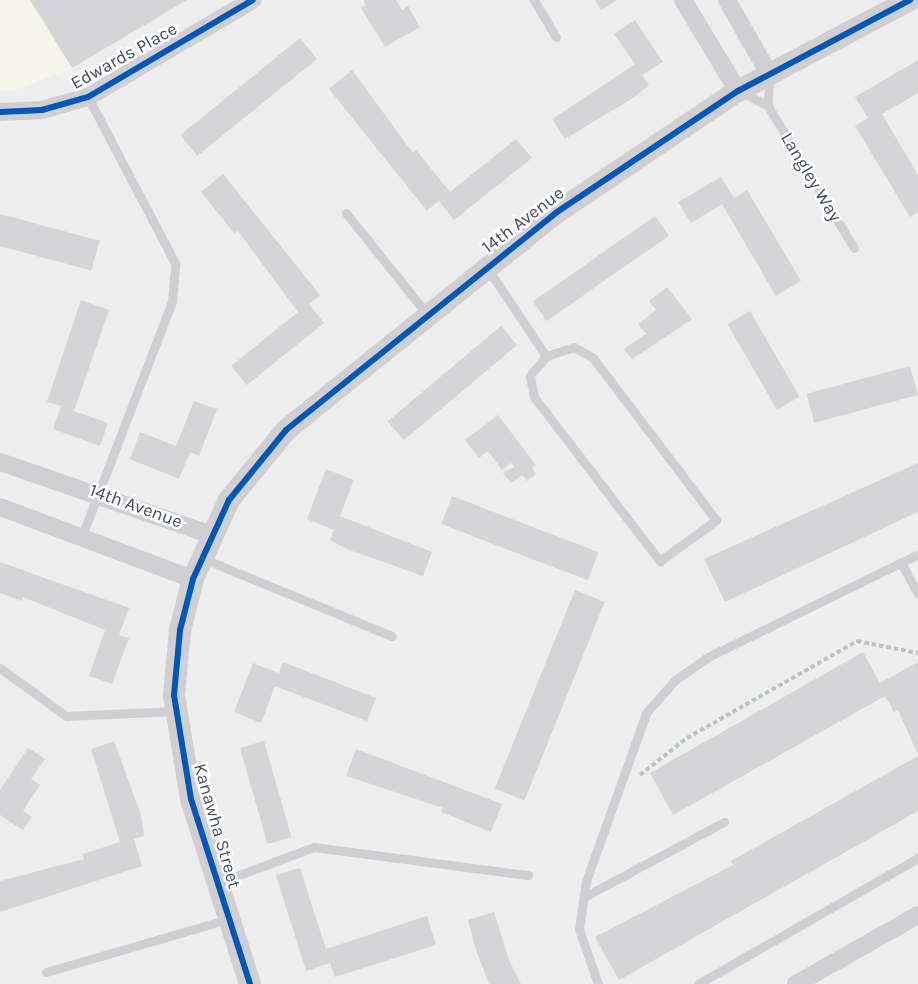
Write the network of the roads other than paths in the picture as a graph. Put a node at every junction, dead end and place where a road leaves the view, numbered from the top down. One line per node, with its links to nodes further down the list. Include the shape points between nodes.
1 (253, 0): 9 (street, Edwards Place)
2 (534, 0): 6 (lane)
3 (683, 0): 8 (street)
4 (727, 0): 7 (street)
5 (910, 0): 7 (street, 14th Avenue)
6 (556, 37)
7 (769, 74): 8 (street, 14th Avenue); 10 (lane)
8 (738, 91): 10 (lane); 14 (street, 14th Avenue)
9 (88, 97): 11 (street, Edwards Place, via 42,110); 18 (lane, via 176,263 172,301)
10 (768, 105): 13 (lane, Langley Way)
11 (0, 112)
12 (346, 213): 15 (lane)
13 (854, 248)
14 (485, 266): 15 (street, 14th Avenue); 16 (lane)
15 (426, 313): 20 (street, 14th Avenue, via 286,430 248,471)
16 (546, 356): 16 (lane, via 530,376 534,396 660,561 716,520 593,358 574,347)
17 (0, 462): 18 (street, 14th Avenue)
18 (99, 493): 20 (street, 14th Avenue); 21 (lane)
19 (0, 507): 21 (street)
20 (212, 535): 24 (street, Kanawha Street)
21 (82, 536): 24 (street)
22 (918, 554): 23 (lane)
23 (901, 563): 25 (lane); 33 (lane, via 706,658 675,680 646,713)
24 (197, 569): 26 (lane); 28 (street, Kanawha Street, via 175,661)
25 (918, 594)
26 (392, 636)
27 (0, 668): 28 (lane, via 66,716)
28 (176, 711): 32 (street, Kanawha Street, via 191,799)
29 (724, 822): 33 (lane)
30 (918, 858): 39 (lane)
31 (528, 875): 32 (lane, via 314,847)
32 (218, 883): 35 (street, Kanawha Street)
33 (584, 897): 38 (lane, via 579,929)
34 (918, 915): 40 (street)
35 (229, 919): 36 (lane); 37 (street, Kanawha Street)
36 (46, 972)
37 (250, 984)
38 (598, 984)
39 (698, 984)
40 (796, 984)

